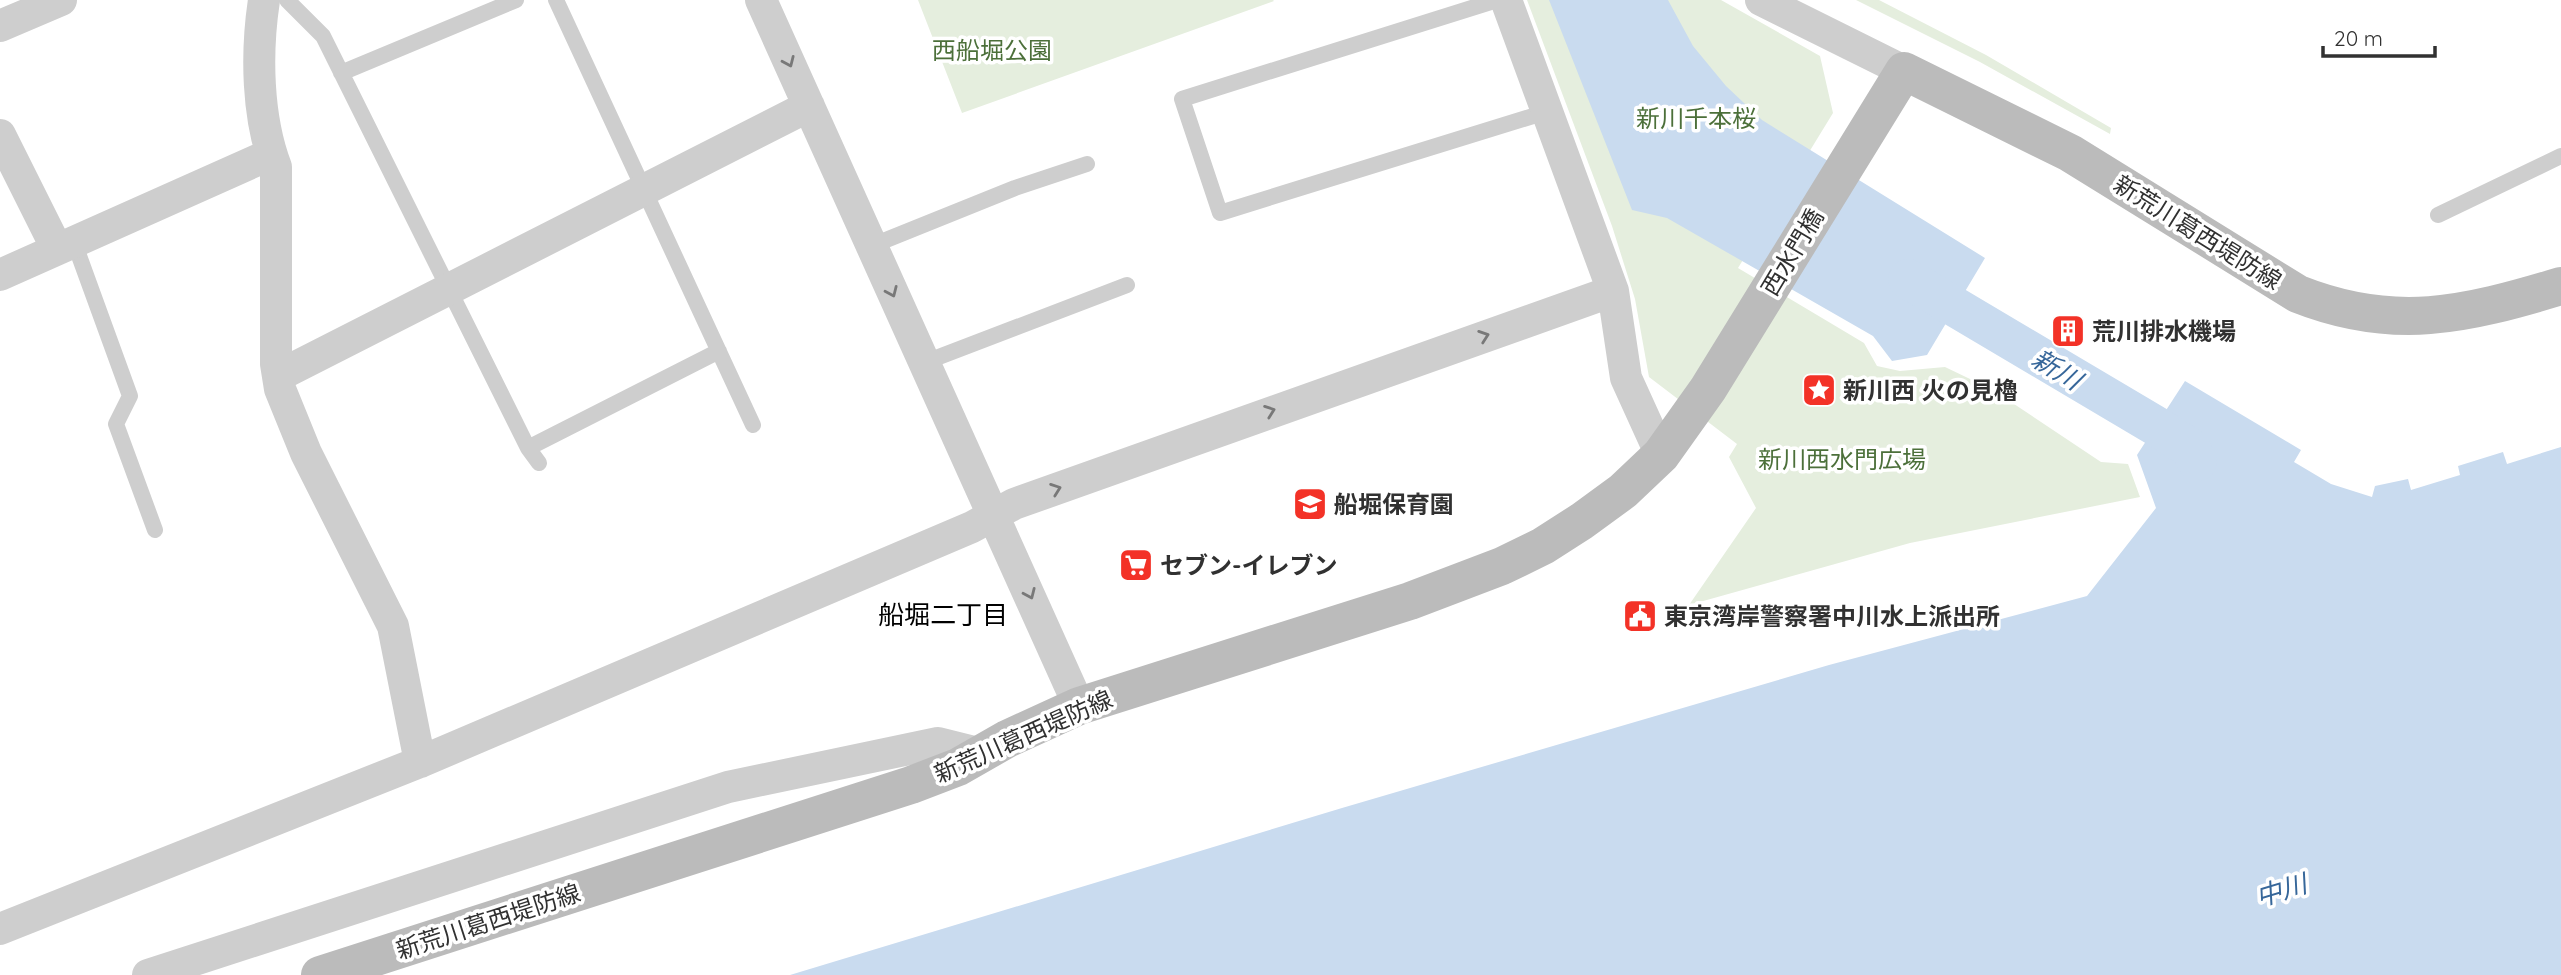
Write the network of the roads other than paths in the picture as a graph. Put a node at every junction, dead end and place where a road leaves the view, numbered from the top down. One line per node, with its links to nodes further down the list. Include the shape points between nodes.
1 (61, 0): 10 (street)
2 (264, 0): 16 (street, via 258,36)
3 (287, 0): 12 (lane, via 323,36)
4 (516, 0): 12 (lane)
5 (556, 0): 20 (lane)
6 (761, 0): 13 (street, one-way to 13)
7 (1497, 0): 14 (lane, via 1182,99 1220,213)
8 (1506, 0): 14 (street)
9 (1761, 0): 11 (street)
10 (0, 26)
11 (1904, 71): 26 (main road, 新荒川葛西堤防線, via 2070,153 2298,293 2333,308 2380,317 2428,318); 32 (main road, 西水門橋)
12 (341, 73): 27 (lane)
13 (808, 106): 20 (street); 23 (street)
14 (1549, 111): 28 (street)
15 (0, 135): 19 (street)
16 (271, 154): 22 (street); 31 (street, via 276,167)
17 (2561, 156): 21 (lane)
18 (1087, 164): 23 (lane)
19 (10, 179): 22 (street)
20 (644, 190): 27 (street); 29 (lane)
21 (2438, 215)
22 (65, 246): 24 (street); 38 (lane, via 130,396 116,424)
23 (871, 246): 30 (street, one-way to 30)
24 (0, 275)
25 (1127, 285): 30 (lane)
26 (2561, 286)
27 (449, 289): 31 (street); 34 (lane)
28 (1613, 291): 35 (street, via 1626,378); 37 (street, one-way to 28, via 1014,504)
29 (719, 351): 33 (lane); 34 (lane)
30 (923, 363): 37 (street)
31 (278, 376): 41 (street, via 306,453 393,626)
32 (1708, 389): 35 (main road, 新荒川葛西堤防線)
33 (753, 425)
34 (528, 448): 36 (lane)
35 (1661, 455): 39 (main road, 新荒川葛西堤防線, via 1623,491 1581,521 1502,566 1410,601)
36 (538, 463)
37 (993, 516): 39 (street, one-way to 39); 41 (street)
38 (155, 530)
39 (1079, 706): 40 (main road, 新荒川葛西堤防線)
40 (982, 754): 43 (street, via 938,743 728,788); 44 (main road, 新荒川葛西堤防線, via 911,785)
41 (420, 762): 42 (street)
42 (0, 929)
43 (148, 975)
44 (320, 975)

